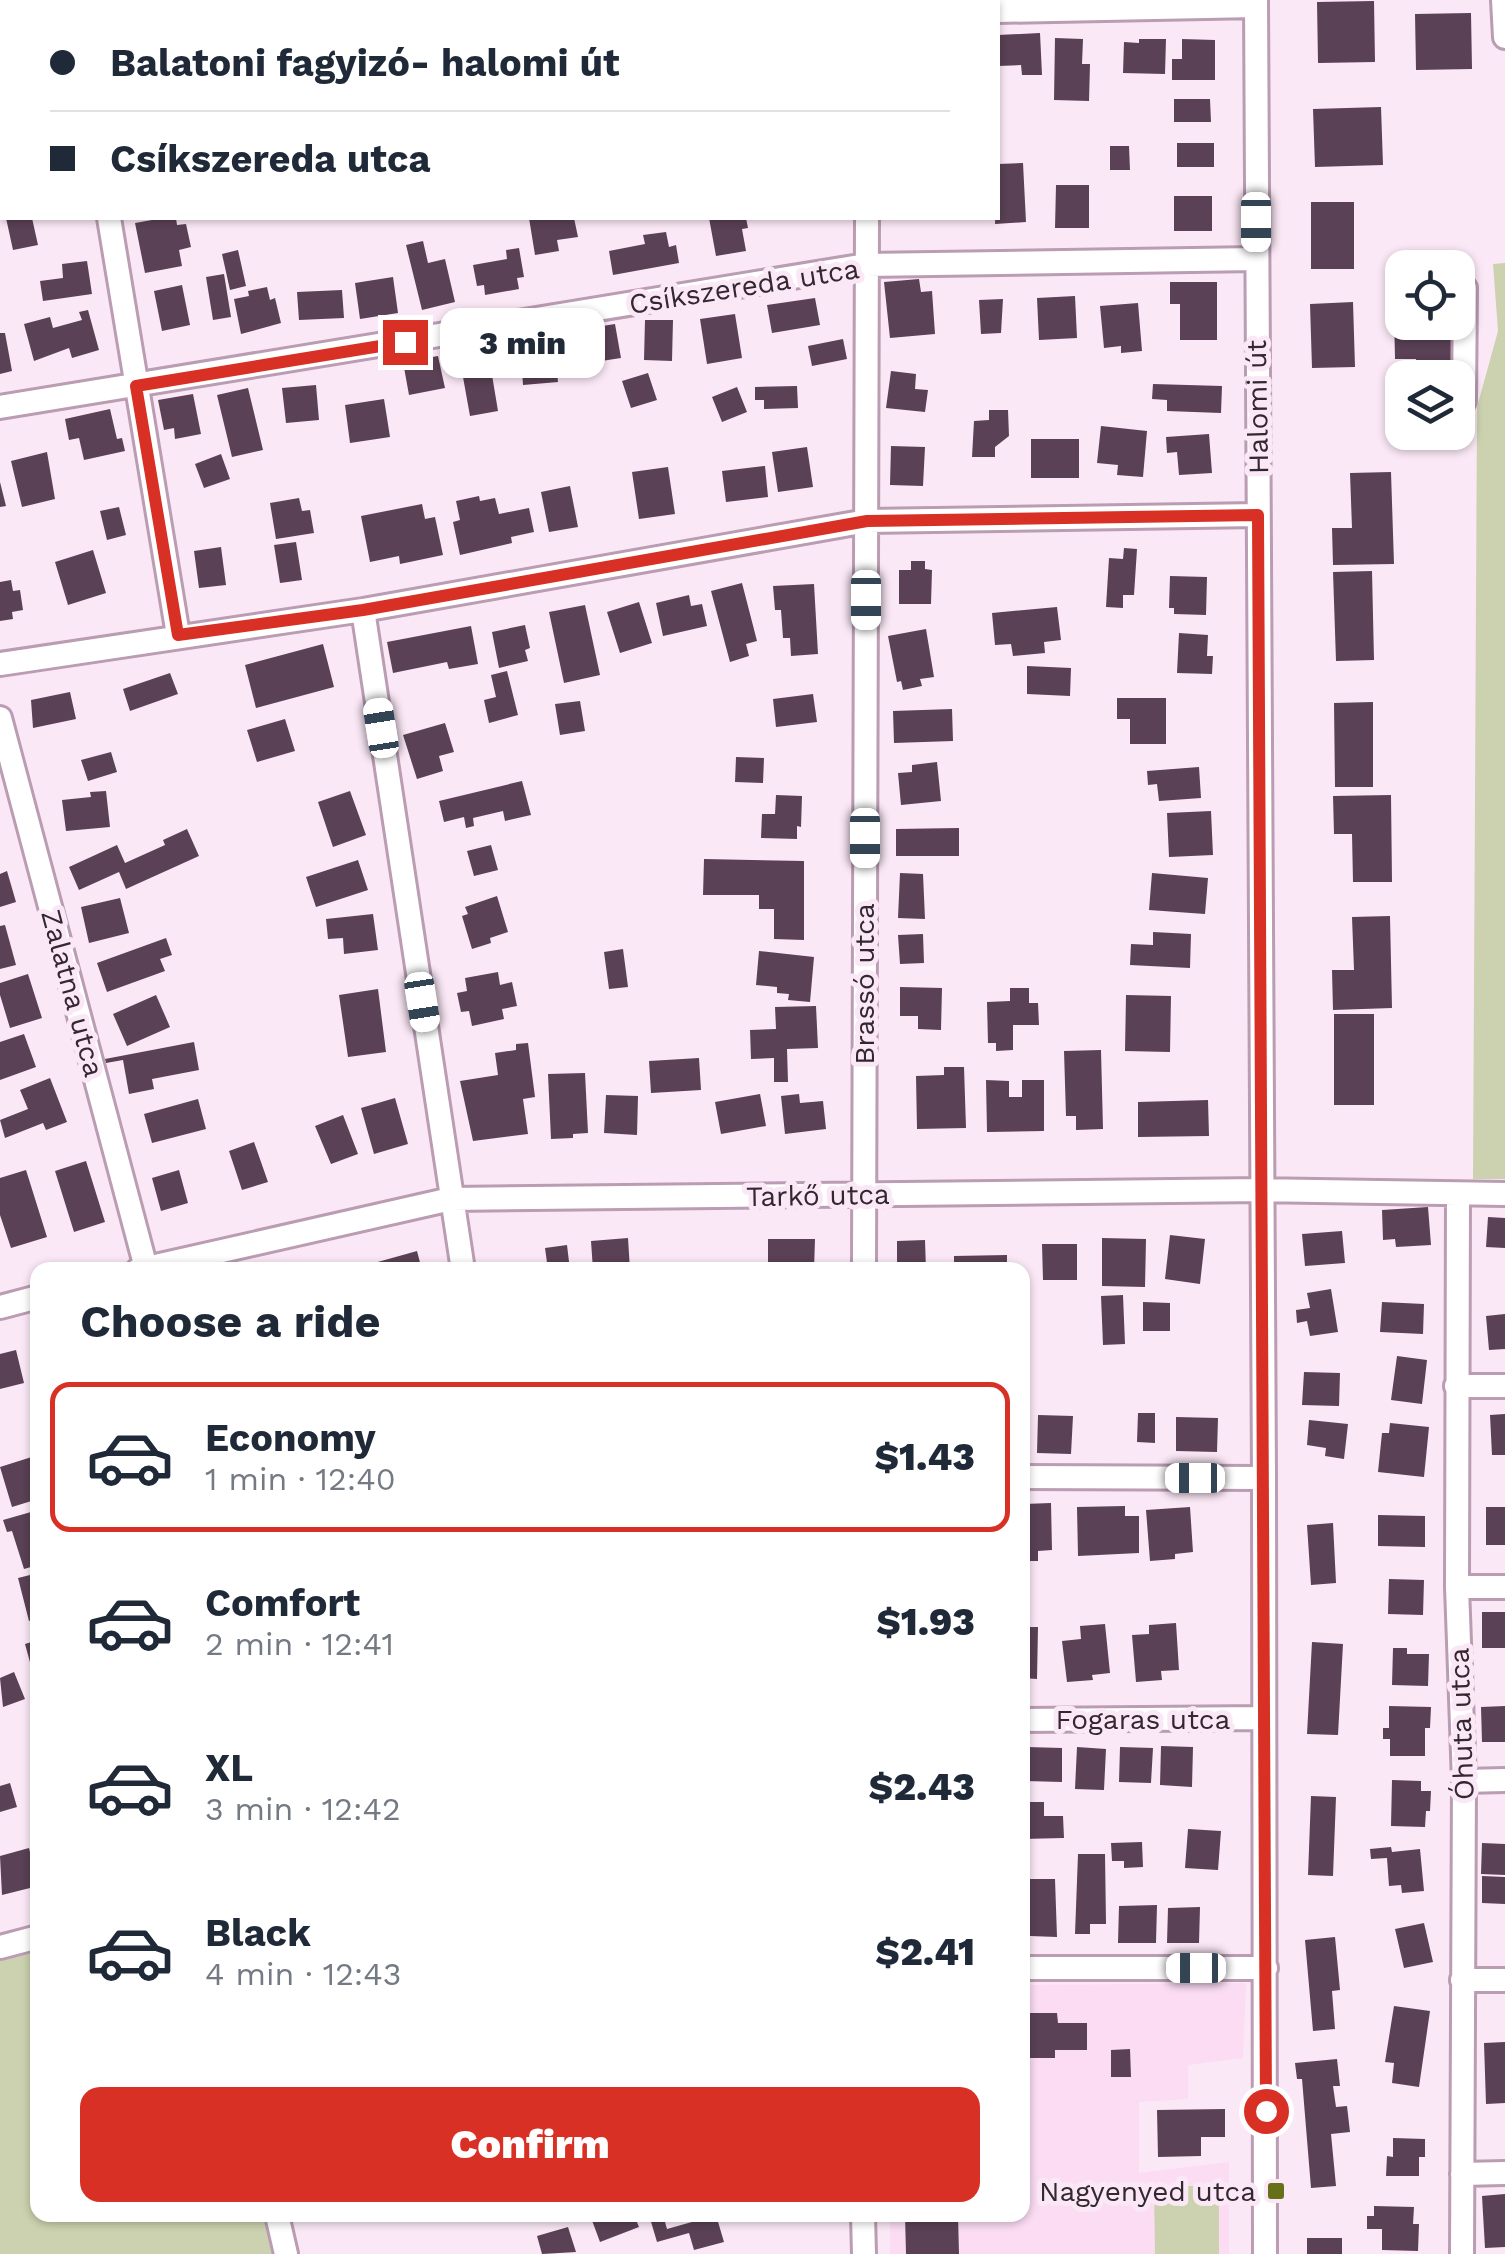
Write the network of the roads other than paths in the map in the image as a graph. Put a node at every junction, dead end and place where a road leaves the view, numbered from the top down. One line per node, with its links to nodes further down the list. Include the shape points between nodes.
1 (1503, 0): 4 (street)
2 (1256, 3): 3 (street); 7 (street, Halomi út)
3 (1000, 11)
4 (1505, 37)
5 (109, 220): 9 (street)
6 (867, 220): 8 (street, Brassó utca)
7 (1256, 258): 8 (street, Csíkszereda utca); 11 (street, Halomi út)
8 (866, 265): 9 (street, Csíkszereda utca); 12 (street, Brassó utca)
9 (136, 386): 10 (street, Csíkszereda utca); 14 (street)
10 (0, 407)
11 (1258, 515): 12 (street); 17 (street, Halomi út)
12 (867, 521): 13 (street); 18 (street, Brassó utca)
13 (363, 610): 14 (street); 21 (street)
14 (178, 635): 15 (street)
15 (0, 664)
16 (0, 718): 22 (street, Zalatna utca)
17 (1262, 1190): 18 (street, Tarkő utca); 20 (street, Tarkő utca); 31 (street, Halomi út)
18 (863, 1194): 21 (street, Tarkő utca); 25 (street, Brassó utca)
19 (1505, 1194): 20 (street, Tarkő utca)
20 (1458, 1195): 28 (street, Óhuta utca)
21 (451, 1198): 23 (street, Tarkő utca); 24 (street)
22 (140, 1262)
23 (172, 1262)
24 (461, 1262)
25 (864, 1262)
26 (30, 1299): 27 (street)
27 (0, 1307)
28 (1456, 1386): 29 (street); 33 (street, Óhuta utca)
29 (1505, 1386)
30 (1030, 1477): 31 (street)
31 (1264, 1478): 34 (street, Halomi út)
32 (1505, 1587): 33 (street)
33 (1456, 1588): 37 (street, Óhuta utca)
34 (1264, 1718): 35 (street, Fogaras utca); 41 (street, Halomi út)
35 (1030, 1720)
36 (1505, 1780): 37 (street)
37 (1464, 1781): 42 (street, Óhuta utca)
38 (30, 1939): 39 (street)
39 (0, 1947)
40 (1030, 1968): 41 (street)
41 (1266, 1968): 50 (street, Halomi út)
42 (1462, 1980): 43 (street); 44 (street, Óhuta utca)
43 (1505, 1980)
44 (1462, 2174): 45 (street); 51 (street, Óhuta utca)
45 (1505, 2174)
46 (279, 2222): 48 (street)
47 (863, 2222): 49 (street)
48 (286, 2254)
49 (864, 2254)
50 (1265, 2254)
51 (1462, 2254)

